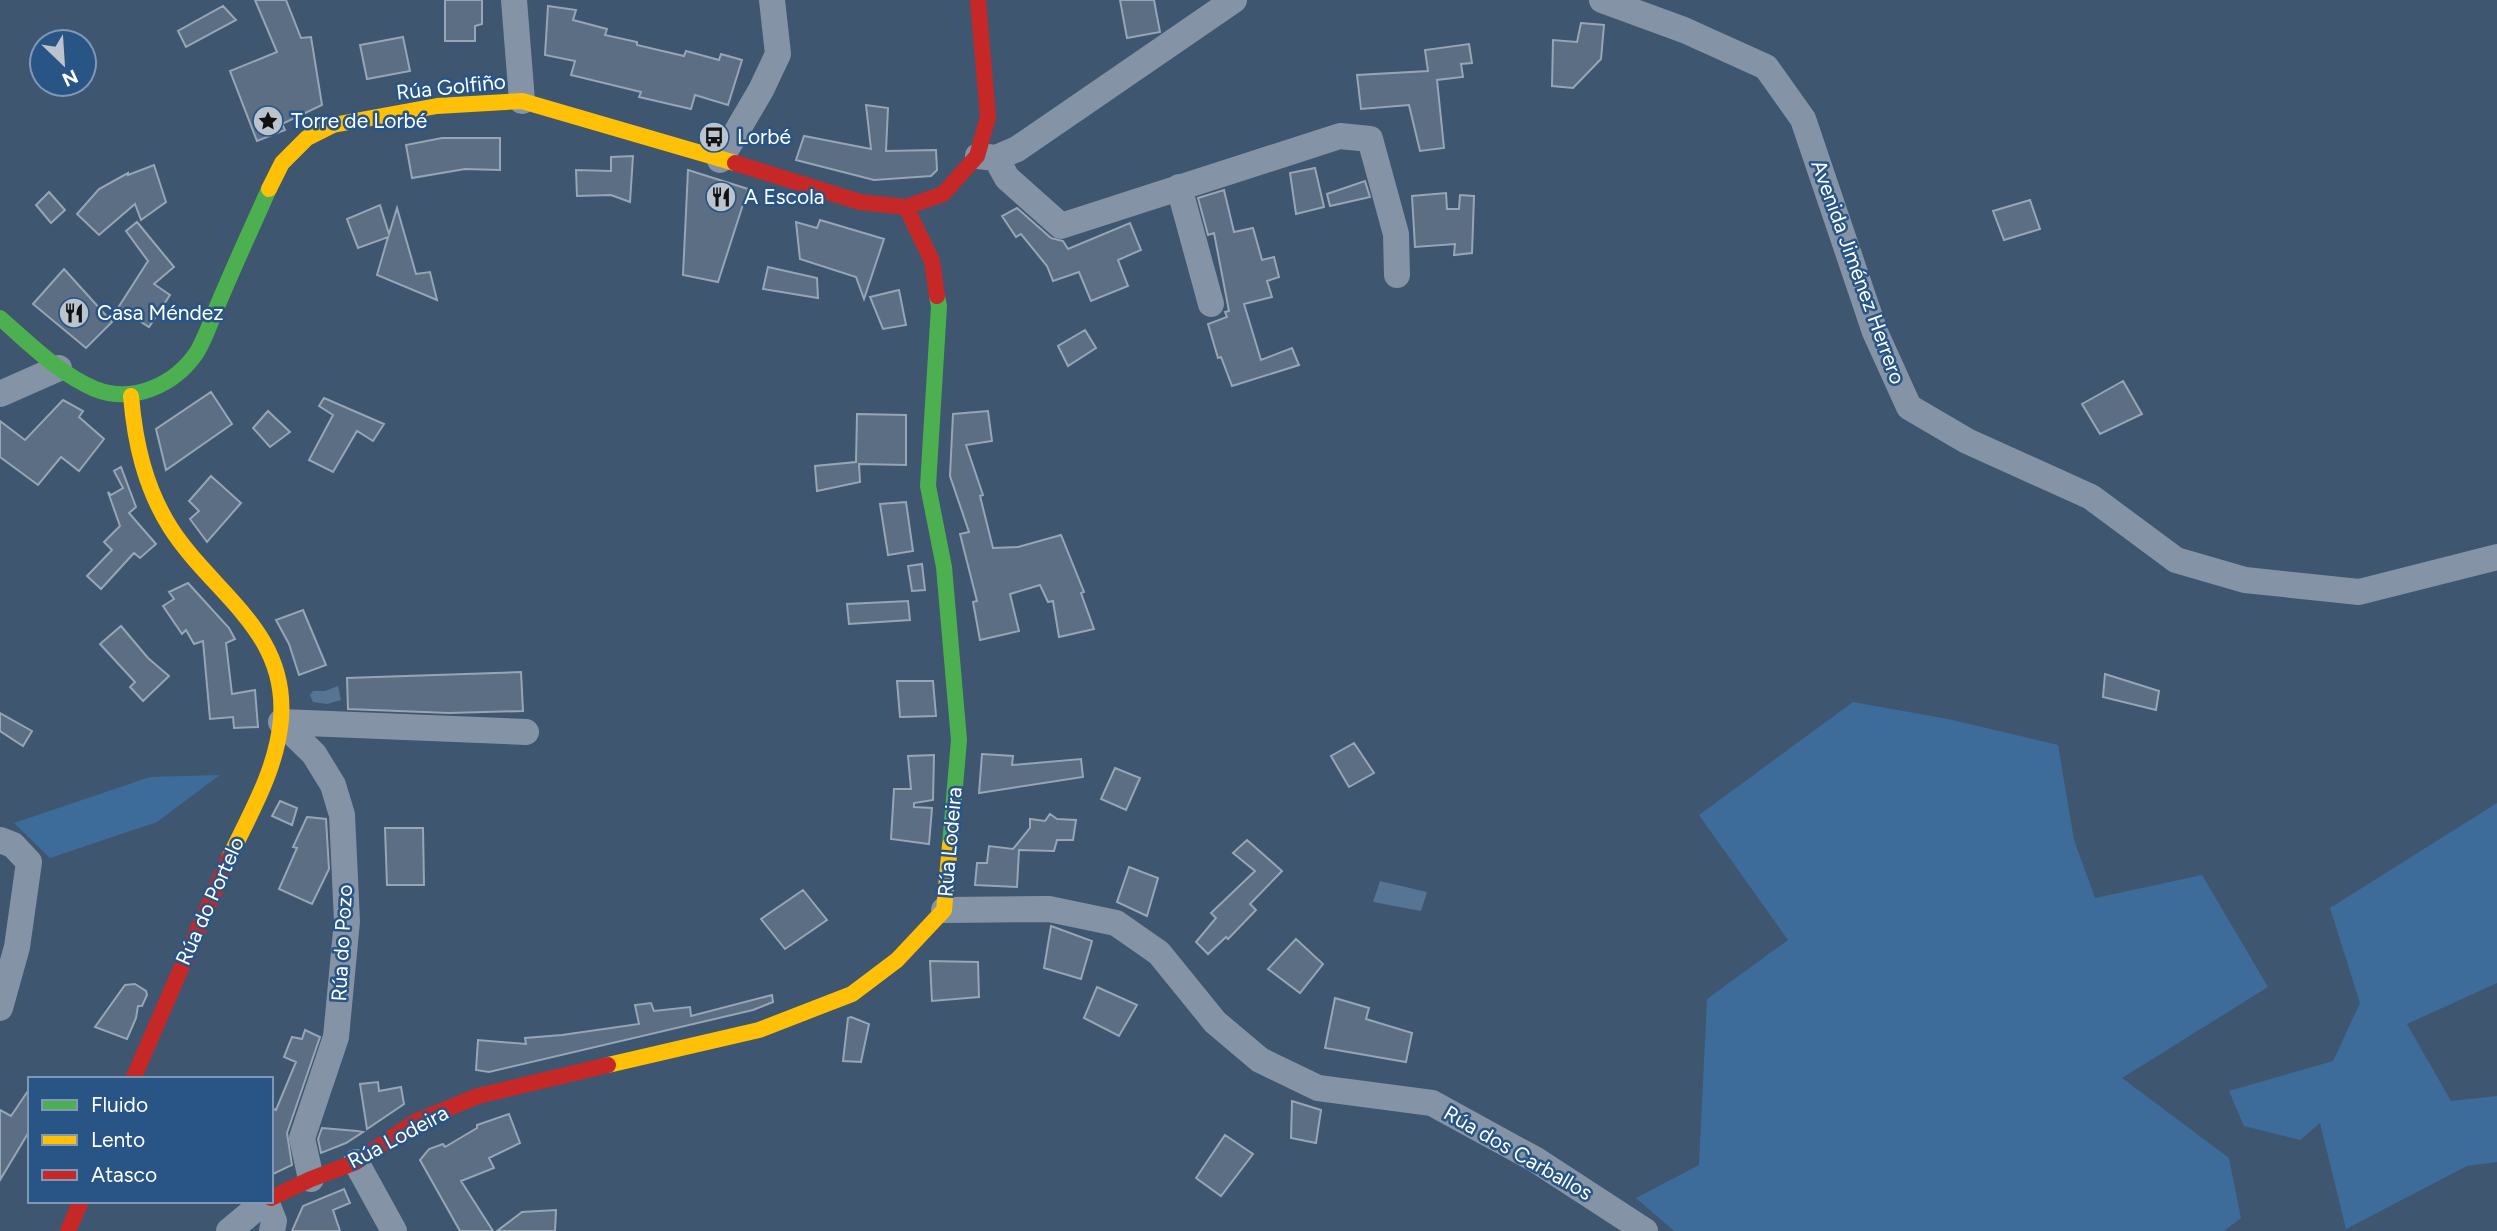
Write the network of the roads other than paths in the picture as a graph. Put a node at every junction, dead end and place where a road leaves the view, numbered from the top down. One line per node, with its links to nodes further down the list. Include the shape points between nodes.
1 (514, 0): 6 (street)
2 (772, 0): 8 (street, via 778,54)
3 (978, 0): 7 (street, Rúa Golfiño, via 988,117)
4 (1234, 0): 7 (street, via 1017,149)
5 (1602, 0): 17 (street, Avenida Jiménez Herrero, via 1766,67 1802,119 1875,332 1909,407 1968,441 2091,497 2176,560 2245,580 2359,592)
6 (522, 101): 8 (street, Rúa Golfiño); 16 (street, Rúa Golfiño, via 438,106 332,125 307,138 282,163 197,352 167,382)
7 (986, 157): 9 (street, via 1061,226); 10 (street, Rúa Golfiño, via 943,194)
8 (720, 160): 10 (street, Rúa Golfiño, via 860,202)
9 (1179, 187): 11 (street, via 1340,135 1370,139 1396,234); 12 (street)
10 (906, 206): 21 (street, Rúa Lodeira, via 932,261 939,306 928,486 944,567 959,740)
11 (1397, 275)
12 (1211, 304)
13 (0, 318): 14 (street)
14 (59, 368): 15 (street); 16 (street, via 86,386)
15 (0, 394)
16 (131, 396): 18 (street, Rúa do Portelo, via 134,435 159,511 270,652 281,692)
17 (2497, 557)
18 (281, 722): 19 (street); 23 (street, Rúa do Portelo, via 273,761); 25 (street, Rúa do Pozo, via 314,754 333,785 342,815 347,921 337,1037 302,1138)
19 (526, 732)
20 (0, 840): 22 (street, via 13,845 29,862 17,947)
21 (944, 910): 24 (street, Rúa Lodeira, via 897,960 852,994 760,1030 478,1096 415,1122); 34 (street, Rúa dos Carballos, via 1049,909 1116,923 1159,953 1214,1022 1260,1060 1318,1088 1432,1103 1536,1160)
22 (0, 1008)
23 (134, 1077)
24 (356, 1162): 25 (street, Rúa Lodeira); 33 (street)
25 (311, 1178): 26 (street, Rúa Lodeira)
26 (273, 1197)
27 (80, 1203): 30 (street)
28 (264, 1203): 31 (street)
29 (267, 1203): 32 (street, via 274,1221)
30 (68, 1231)
31 (229, 1231)
32 (272, 1231)
33 (394, 1231)
34 (1645, 1231)

